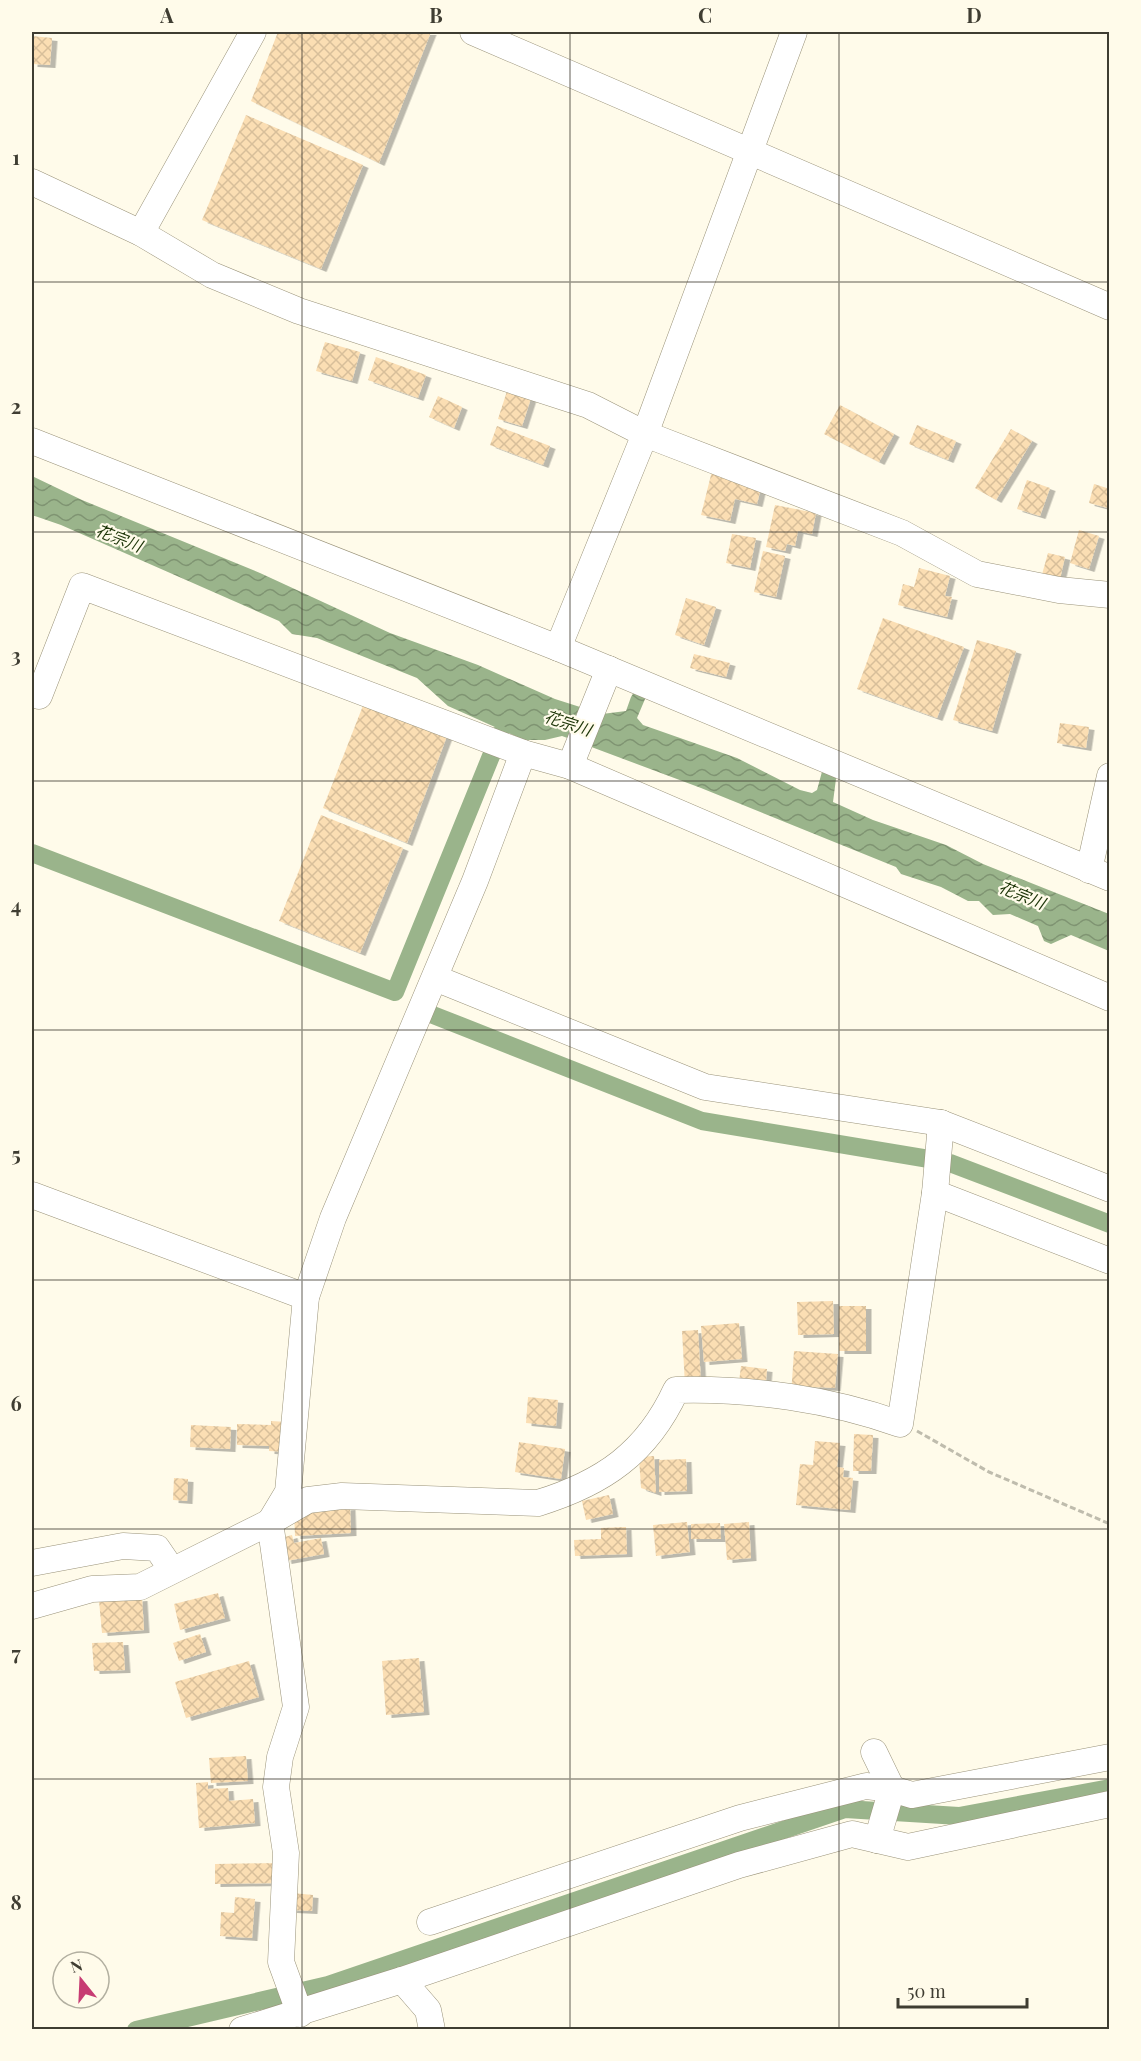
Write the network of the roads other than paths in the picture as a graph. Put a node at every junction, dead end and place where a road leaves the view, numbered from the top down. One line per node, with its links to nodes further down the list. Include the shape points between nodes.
1 (253, 32): 6 (street)
2 (473, 32): 4 (street)
3 (794, 32): 4 (street)
4 (748, 151): 7 (street); 8 (street)
5 (32, 182): 6 (street)
6 (141, 233): 8 (street, via 212,275 299,310 588,405)
7 (1110, 307)
8 (646, 430): 10 (street, via 902,533 977,574 1059,590); 11 (street)
9 (32, 441): 11 (street)
10 (1110, 595)
11 (558, 648): 12 (street)
12 (606, 676): 15 (street); 17 (street)
13 (32, 693): 14 (street, via 39,696 82,586)
14 (523, 753): 15 (street); 18 (street)
15 (573, 760): 19 (street)
16 (1110, 776): 17 (street)
17 (1099, 874)
18 (435, 978): 20 (street, via 705,1087); 25 (street, via 333,1218)
19 (1110, 998)
20 (941, 1123): 21 (street); 22 (street)
21 (1110, 1190)
22 (935, 1193): 24 (street); 26 (street, via 900,1424 861,1410 787,1397 714,1389 676,1390 634,1453 589,1485 565,1495 538,1503 342,1496 308,1500)
23 (32, 1194): 25 (street)
24 (1110, 1260)
25 (306, 1297): 26 (street, via 288,1492)
26 (270, 1522): 28 (street); 37 (street, via 296,1707 280,1757 276,1787 286,1852 281,1962)
27 (32, 1563): 28 (street, via 123,1546 157,1548)
28 (172, 1570): 29 (street, via 140,1587 92,1589)
29 (32, 1606)
30 (874, 1752): 32 (street)
31 (1110, 1757): 32 (street, via 912,1795)
32 (892, 1789): 34 (street); 35 (street, via 866,1786 740,1818)
33 (1110, 1804): 34 (street, via 908,1847)
34 (877, 1840): 36 (street, via 852,1834 739,1865)
35 (430, 1922)
36 (402, 1980): 37 (street); 39 (street, via 428,2010)
37 (300, 2014): 38 (street)
38 (242, 2030)
39 (432, 2030)

